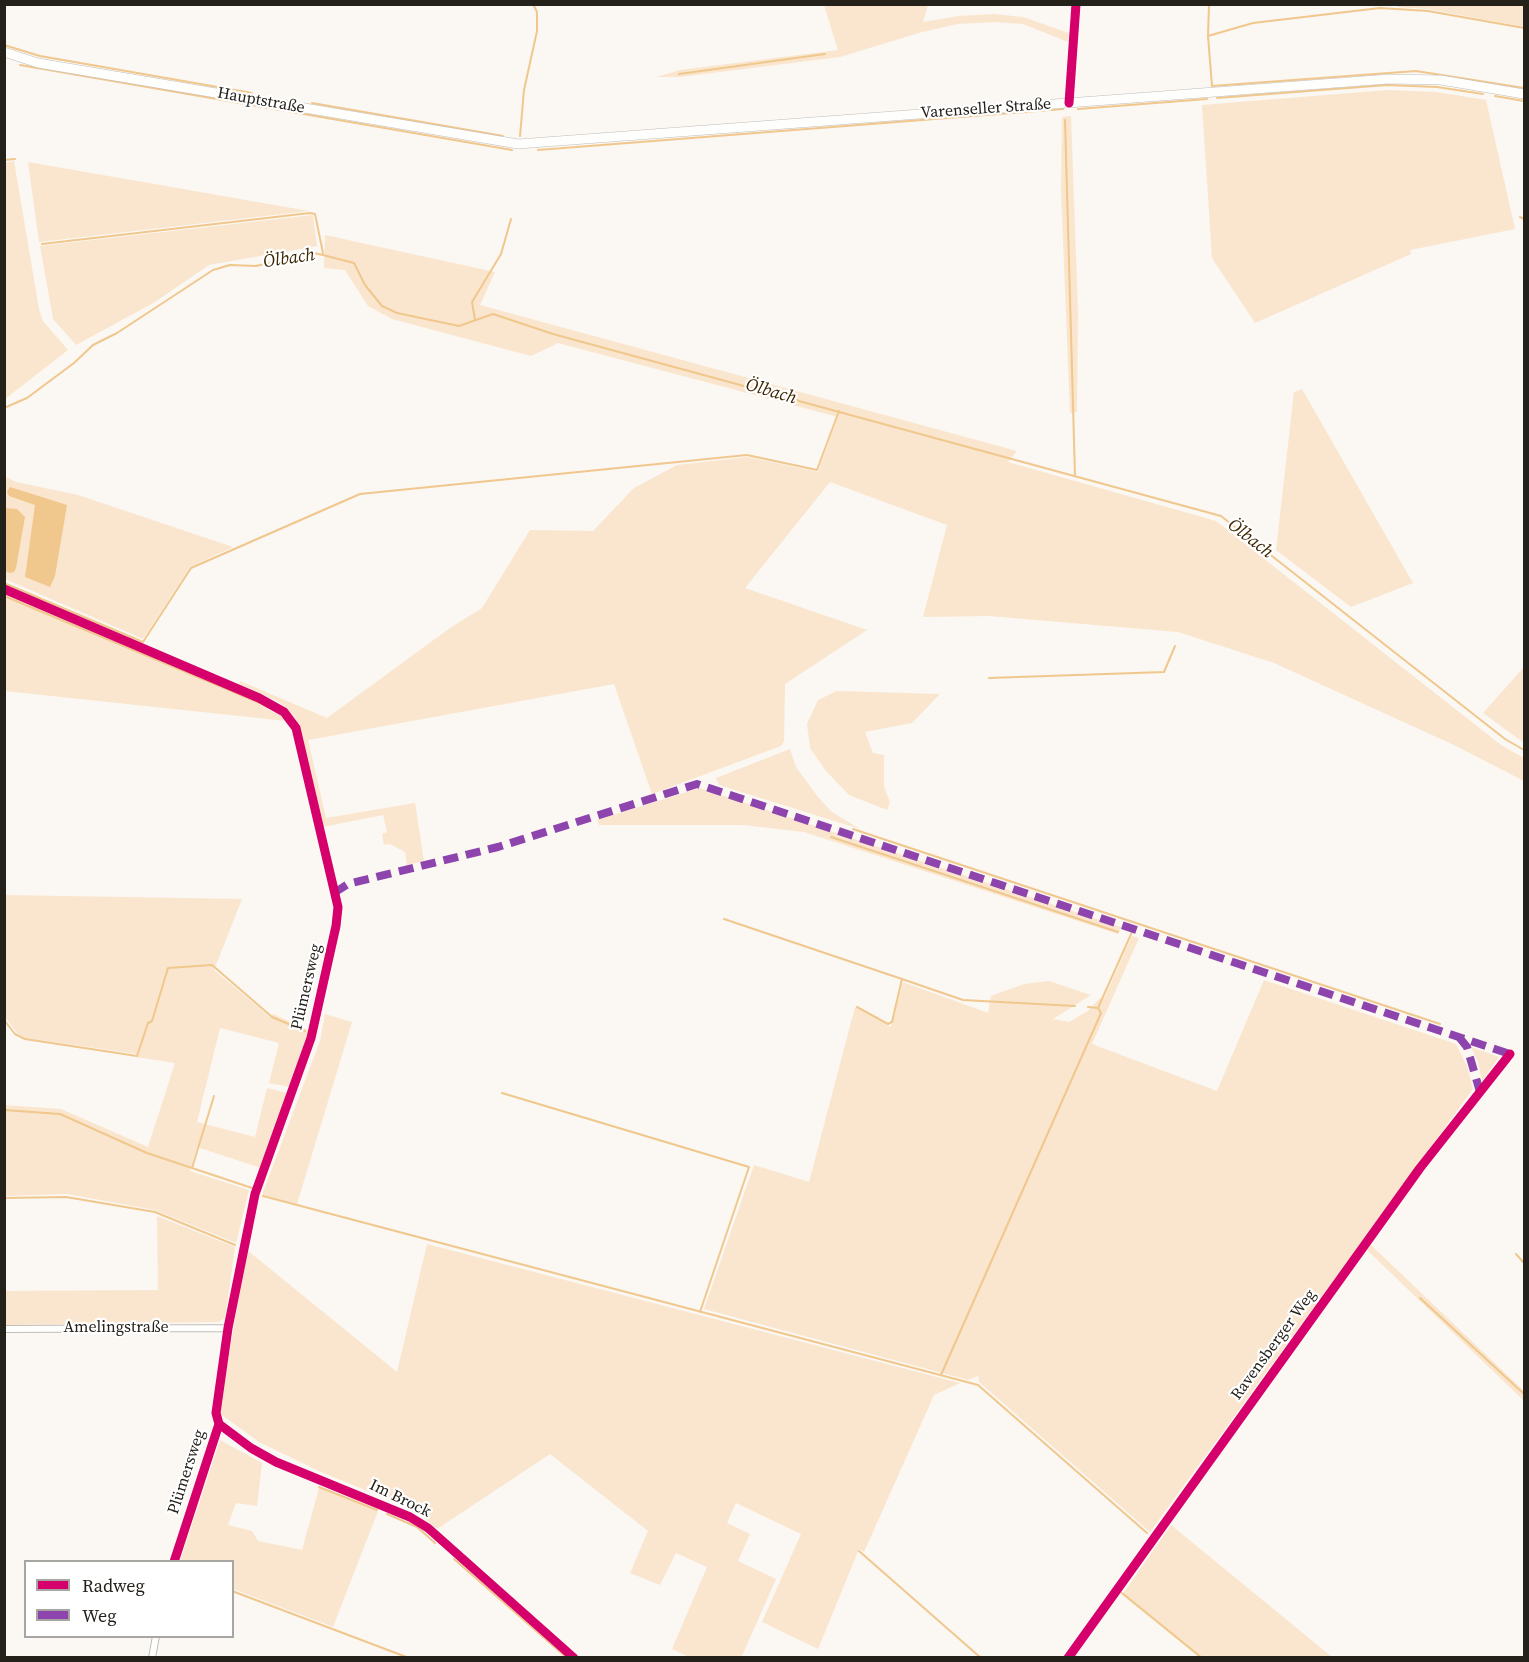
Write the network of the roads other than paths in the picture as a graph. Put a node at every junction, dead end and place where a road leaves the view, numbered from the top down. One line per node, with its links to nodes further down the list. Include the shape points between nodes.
1 (1076, 4): 4 (street)
2 (4, 52): 5 (main road, Hauptstraße, via 38,63)
3 (1524, 94): 4 (main road, Varenseller Straße, via 1440,80 1389,79)
4 (1070, 103): 5 (main road, Varenseller Straße)
5 (518, 144)
6 (4, 589): 8 (street, Plümersweg, via 259,698 284,712 296,728 338,907 336,926 311,1038 255,1194)
7 (1510, 1054): 15 (street, Ravensberger Weg, via 1420,1168)
8 (228, 1328): 9 (street, Amelingstraße); 10 (street, Plümersweg, via 216,1413)
9 (4, 1329)
10 (219, 1424): 11 (street, Plümersweg); 14 (street, Im Brock, via 276,1462 428,1528)
11 (175, 1560)
12 (156, 1638): 13 (street)
13 (152, 1658)
14 (574, 1658)
15 (1068, 1658)

